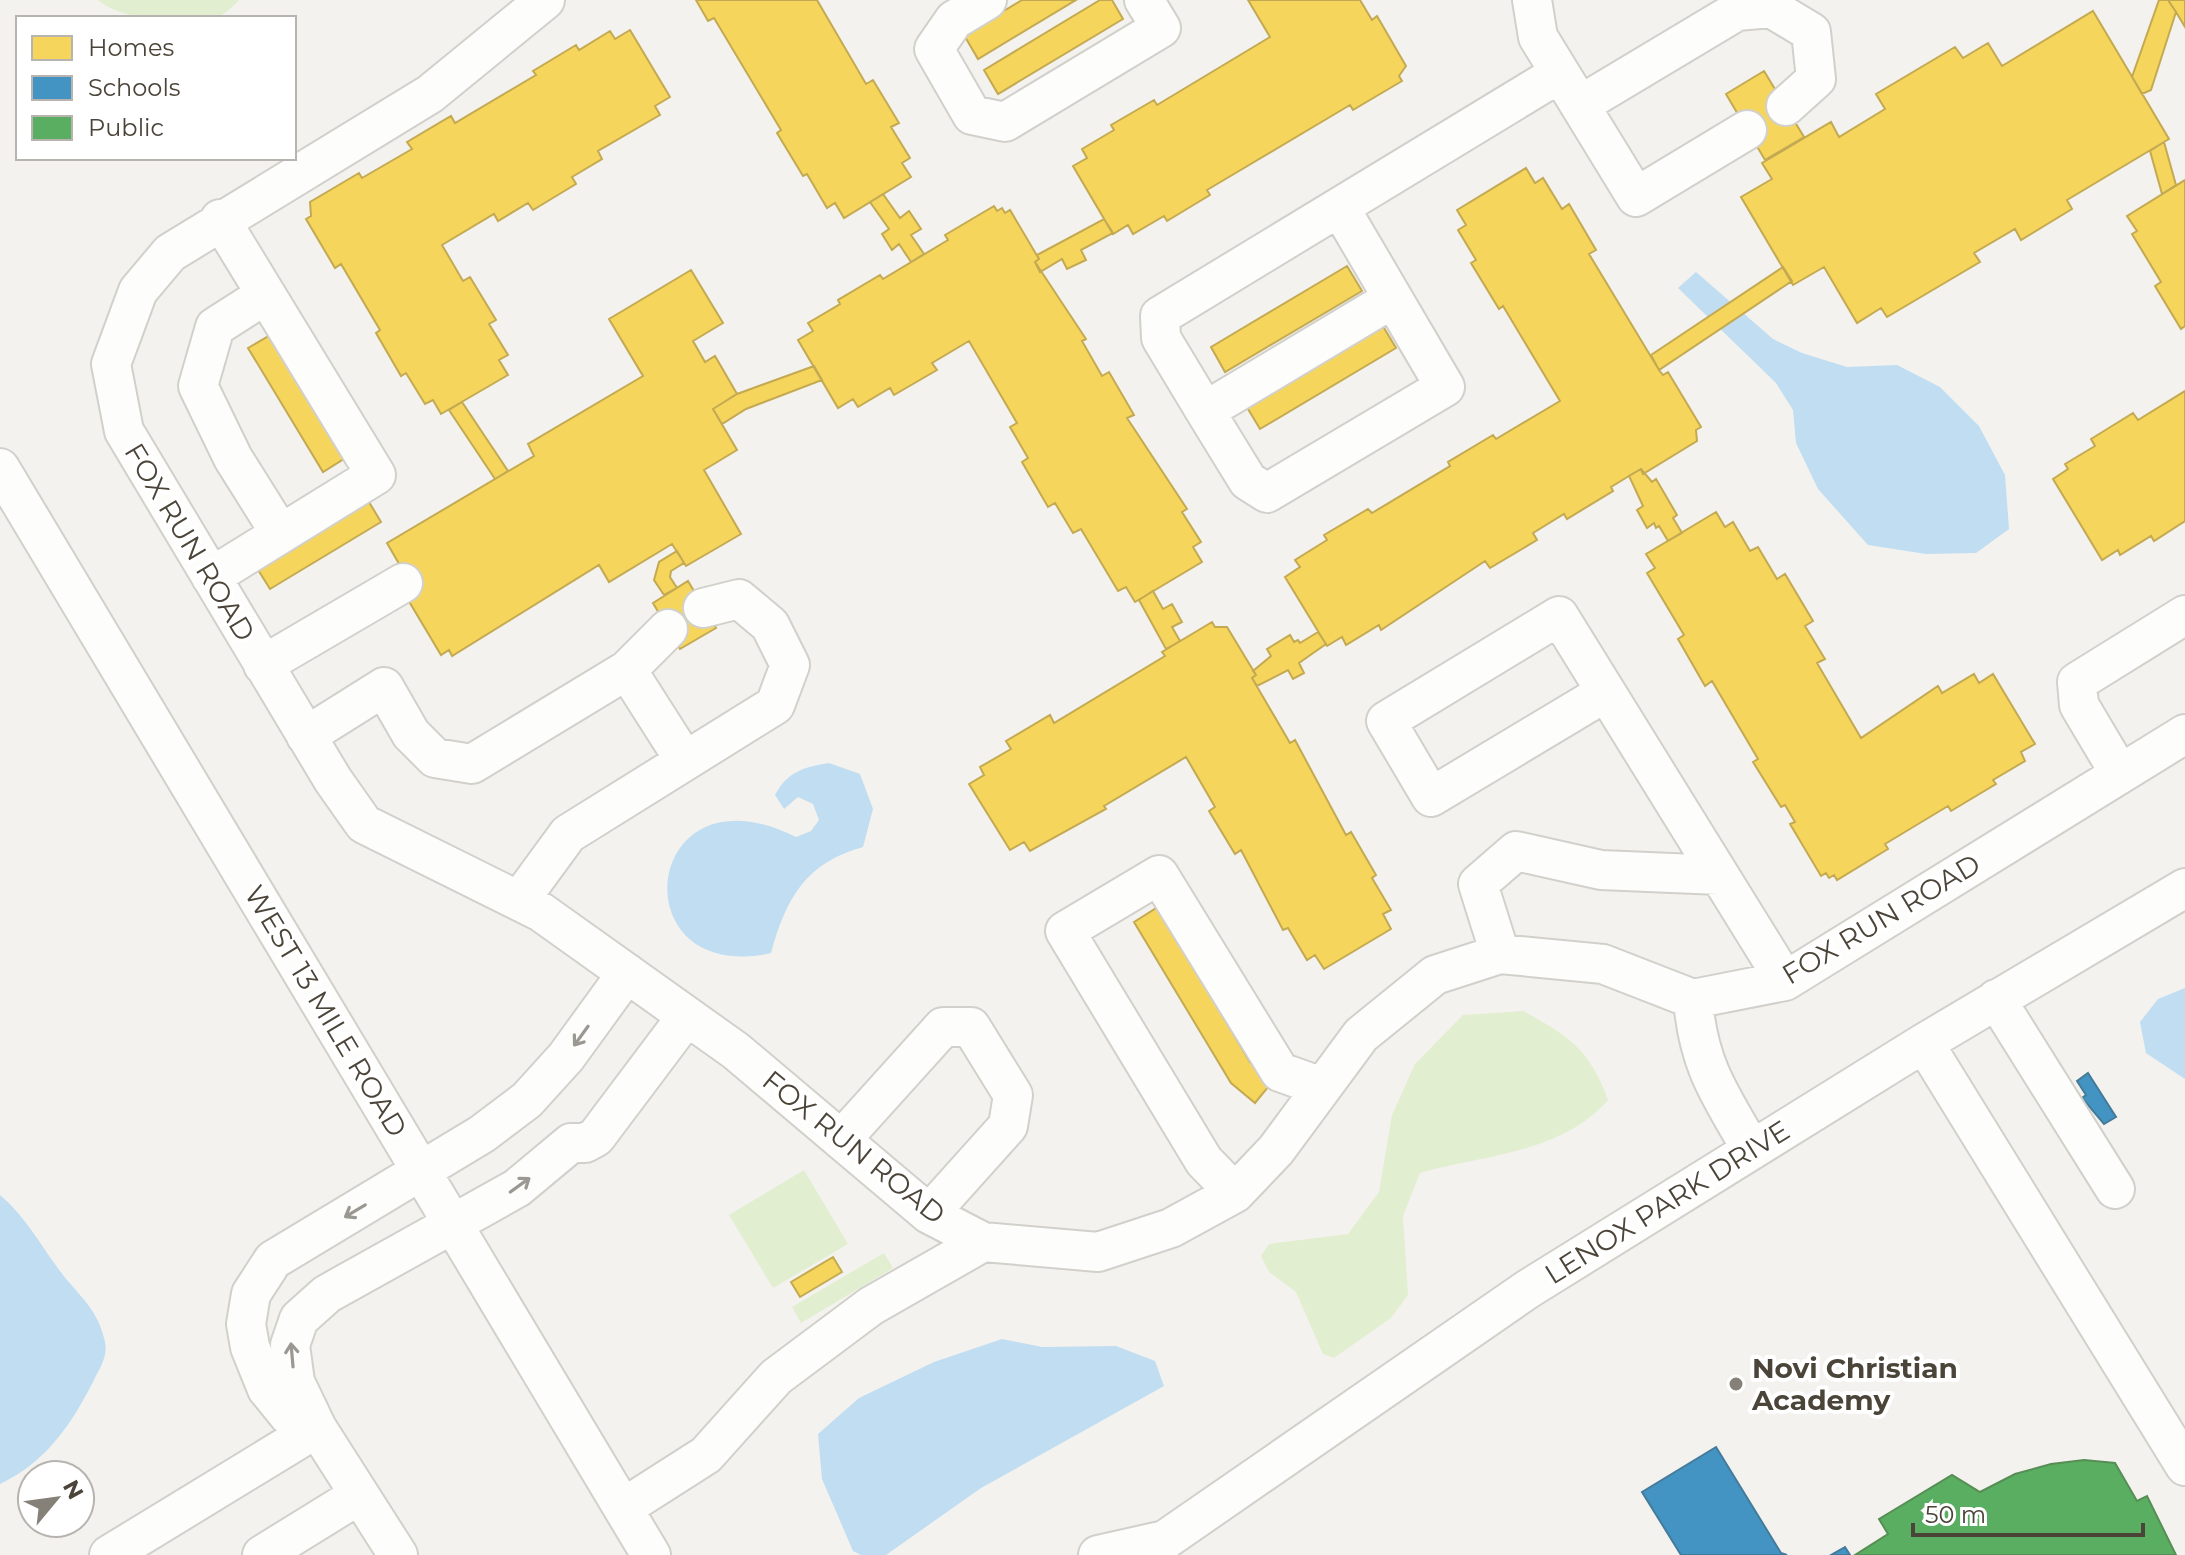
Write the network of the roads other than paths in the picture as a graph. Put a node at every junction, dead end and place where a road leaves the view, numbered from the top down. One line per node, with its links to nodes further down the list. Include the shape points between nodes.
1 (545, 0): 10 (street, FOX RUN ROAD, via 430,94)
2 (987, 0): 3 (street, via 954,20 934,49 972,115 1005,122 1161,28)
3 (1144, 0)
4 (1532, 0): 5 (street, via 1538,37)
5 (1560, 73): 6 (street); 9 (street)
6 (1580, 105): 7 (street, via 1737,11 1771,8 1811,32 1816,79); 8 (street, via 1636,197)
7 (1786, 106)
8 (1747, 130)
9 (1340, 208): 12 (street); 13 (street, via 1160,316 1161,338)
10 (220, 219): 11 (street); 16 (street, FOX RUN ROAD, via 170,253 138,291 111,364 124,431)
11 (265, 295): 15 (street, via 215,327 198,386 233,458); 15 (street, via 376,475)
12 (1392, 299): 13 (street); 13 (street, via 1445,387 1292,481 1267,493 1248,481)
13 (1205, 411)
14 (1, 471): 43 (street, WEST 13 MILE ROAD)
15 (280, 533): 16 (street)
16 (211, 577): 21 (street, FOX RUN ROAD)
17 (403, 583): 21 (street)
18 (703, 608): 26 (street, via 739,599 770,625 790,665 775,705)
19 (2185, 615): 27 (street, via 2077,682 2079,705)
20 (668, 629): 22 (street)
21 (263, 665): 25 (street, FOX RUN ROAD)
22 (627, 670): 25 (street, via 472,764 435,758 411,734 384,687); 26 (street)
23 (1606, 692): 23 (street, via 1559,616 1386,721 1431,797); 28 (street)
24 (2185, 734): 27 (street, FOX RUN ROAD)
25 (306, 736): 30 (street, FOX RUN ROAD, via 364,824)
26 (685, 761): 30 (street, via 568,834)
27 (2120, 774): 33 (street, FOX RUN ROAD)
28 (1719, 875): 31 (street, via 1601,870 1516,851 1478,884); 33 (street)
29 (2185, 888): 35 (street, LENOX PARK DRIVE)
30 (519, 901): 32 (street, FOX RUN ROAD)
31 (1500, 954): 34 (street, FOX RUN ROAD, via 1603,964); 38 (street, FOX RUN ROAD, via 1435,975 1361,1035)
32 (627, 973): 36 (street, FOX RUN ROAD); 39 (street, one-way to 39, via 566,1057)
33 (1785, 981): 34 (street, FOX RUN ROAD)
34 (1693, 999): 42 (street, via 1696,1040 1709,1076)
35 (1996, 999): 37 (street, LENOX PARK DRIVE); 44 (street)
36 (677, 1009): 40 (street, FOX RUN ROAD, via 736,1051); 41 (street, via 596,1137)
37 (1924, 1043): 42 (street, LENOX PARK DRIVE); 50 (street)
38 (1322, 1087): 45 (street, FOX RUN ROAD, via 1276,1150); 45 (street, via 1280,1072 1159,875 1065,931 1204,1161)
39 (527, 1100): 41 (street); 43 (street)
40 (841, 1140): 46 (street, FOX RUN ROAD); 46 (street, via 943,1027 971,1027 1013,1095 1008,1126)
41 (571, 1143): 47 (street, one-way to 41, via 521,1186)
42 (1752, 1150): 53 (street, LENOX PARK DRIVE, via 1528,1289)
43 (422, 1171): 47 (street, WEST 13 MILE ROAD); 49 (street, one-way to 49, via 273,1260 251,1294 246,1324 267,1389 289,1416)
44 (2115, 1189)
45 (1235, 1193): 48 (street, FOX RUN ROAD, via 1171,1228 1098,1252)
46 (929, 1214): 48 (street, FOX RUN ROAD)
47 (453, 1225): 49 (street, one-way to 47, via 295,1382 290,1345 299,1319 327,1294); 52 (street, WEST 13 MILE ROAD)
48 (983, 1242): 52 (street, via 871,1306 776,1377 706,1455)
49 (317, 1428): 51 (street); 54 (street)
50 (2185, 1466)
51 (359, 1495): 55 (street); 56 (street)
52 (623, 1508): 57 (street, WEST 13 MILE ROAD)
53 (1159, 1547): 58 (street, LENOX PARK DRIVE)
54 (109, 1555)
55 (262, 1555)
56 (398, 1555)
57 (651, 1555)
58 (1098, 1555)

